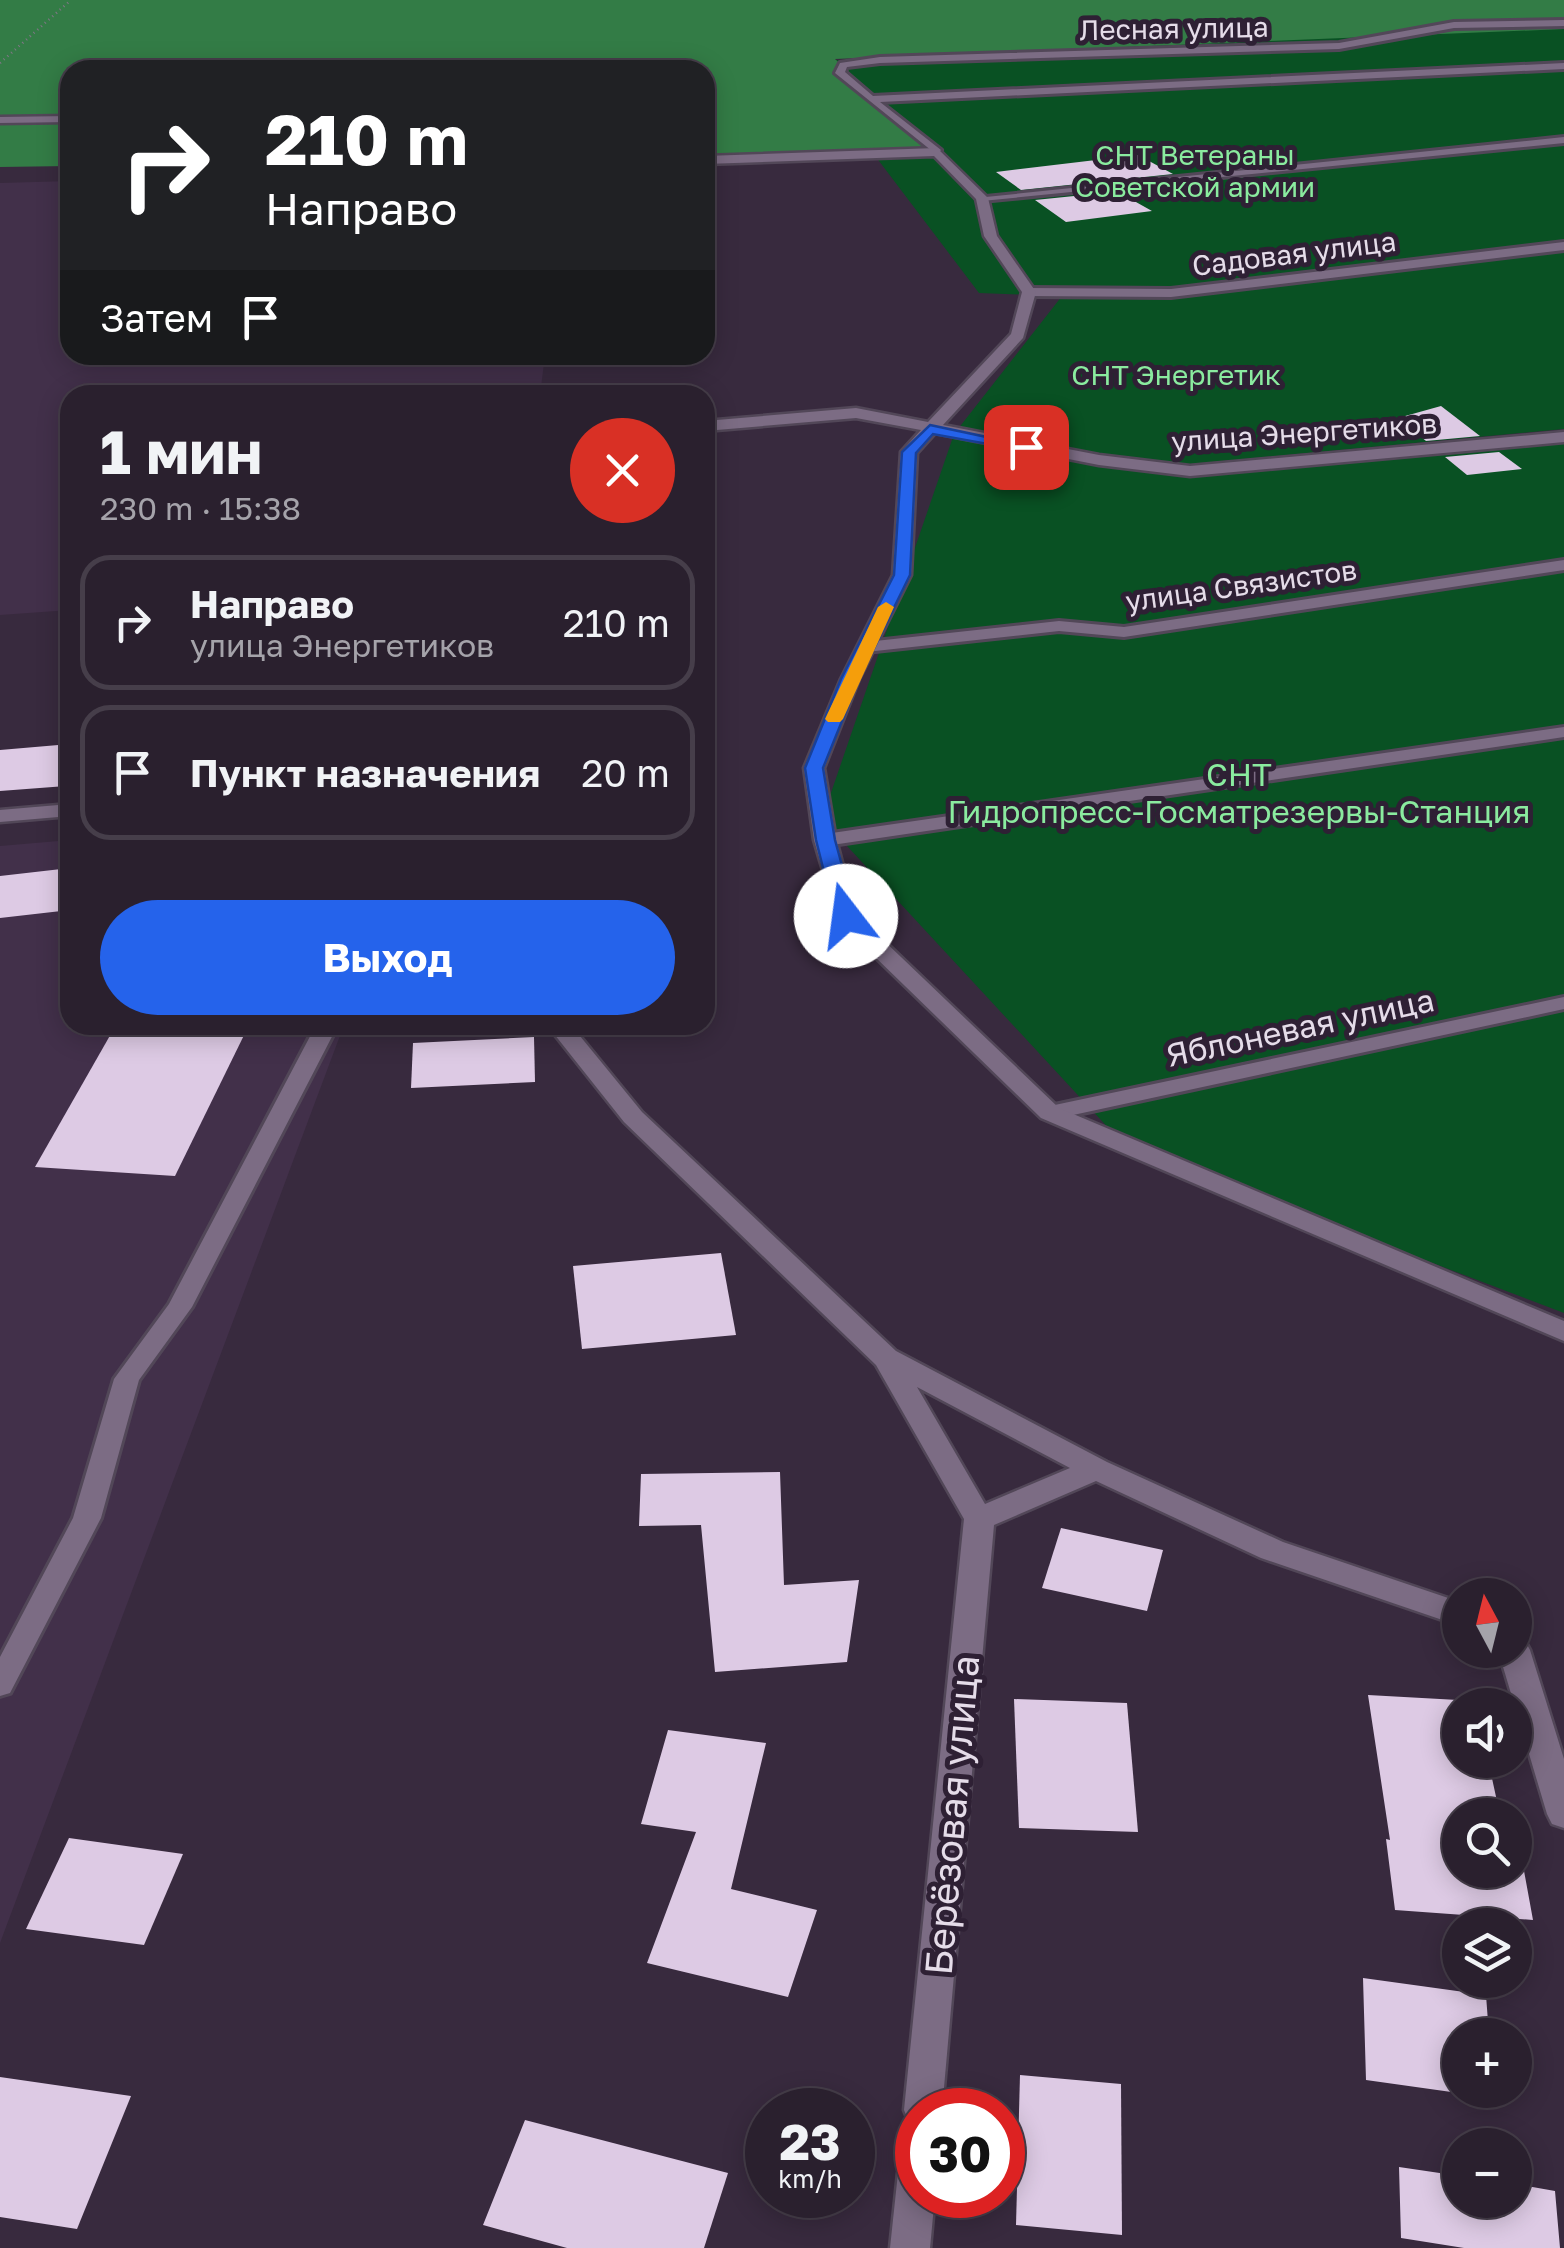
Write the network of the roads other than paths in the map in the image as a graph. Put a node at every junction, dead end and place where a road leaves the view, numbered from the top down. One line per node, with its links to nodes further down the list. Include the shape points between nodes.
1 (1564, 23): 3 (lane, Лесная улица, via 1454,25 1338,46 844,66 840,72)
2 (1564, 66): 3 (lane)
3 (873, 99): 7 (lane)
4 (60, 119): 5 (street)
5 (0, 120)
6 (1564, 140): 9 (lane)
7 (937, 152): 8 (street); 9 (street)
8 (715, 160)
9 (982, 198): 11 (street, via 987,231)
10 (1564, 246): 11 (lane, Садовая улица, via 1171,293)
11 (1029, 292): 13 (street, via 1018,336)
12 (715, 425): 13 (street, улица Энергетиков, via 856,413)
13 (930, 430): 14 (street, улица Энергетиков, via 1190,471); 16 (street, via 909,452 902,575)
14 (1564, 437)
15 (1564, 566): 16 (lane, улица Связистов, via 1124,632 1059,626)
16 (866, 647): 20 (street, via 814,768)
17 (1564, 732): 20 (lane)
18 (60, 811): 19 (street)
19 (0, 816)
20 (825, 840): 24 (street, via 846,916)
21 (1564, 1004): 24 (lane, Яблоневая улица)
22 (322, 1035): 31 (lane, via 180,1307 127,1379 87,1518)
23 (567, 1035): 26 (street, via 634,1116)
24 (1050, 1113): 25 (street)
25 (1564, 1332)
26 (886, 1358): 27 (street); 28 (street)
27 (1096, 1469): 28 (street); 29 (street, via 1272,1550)
28 (979, 1520): 33 (street, Берёзовая улица)
29 (1442, 1608)
30 (1519, 1668): 32 (street)
31 (0, 1686)
32 (1564, 1814)
33 (926, 2088)
34 (913, 2218): 35 (street)
35 (910, 2248)

